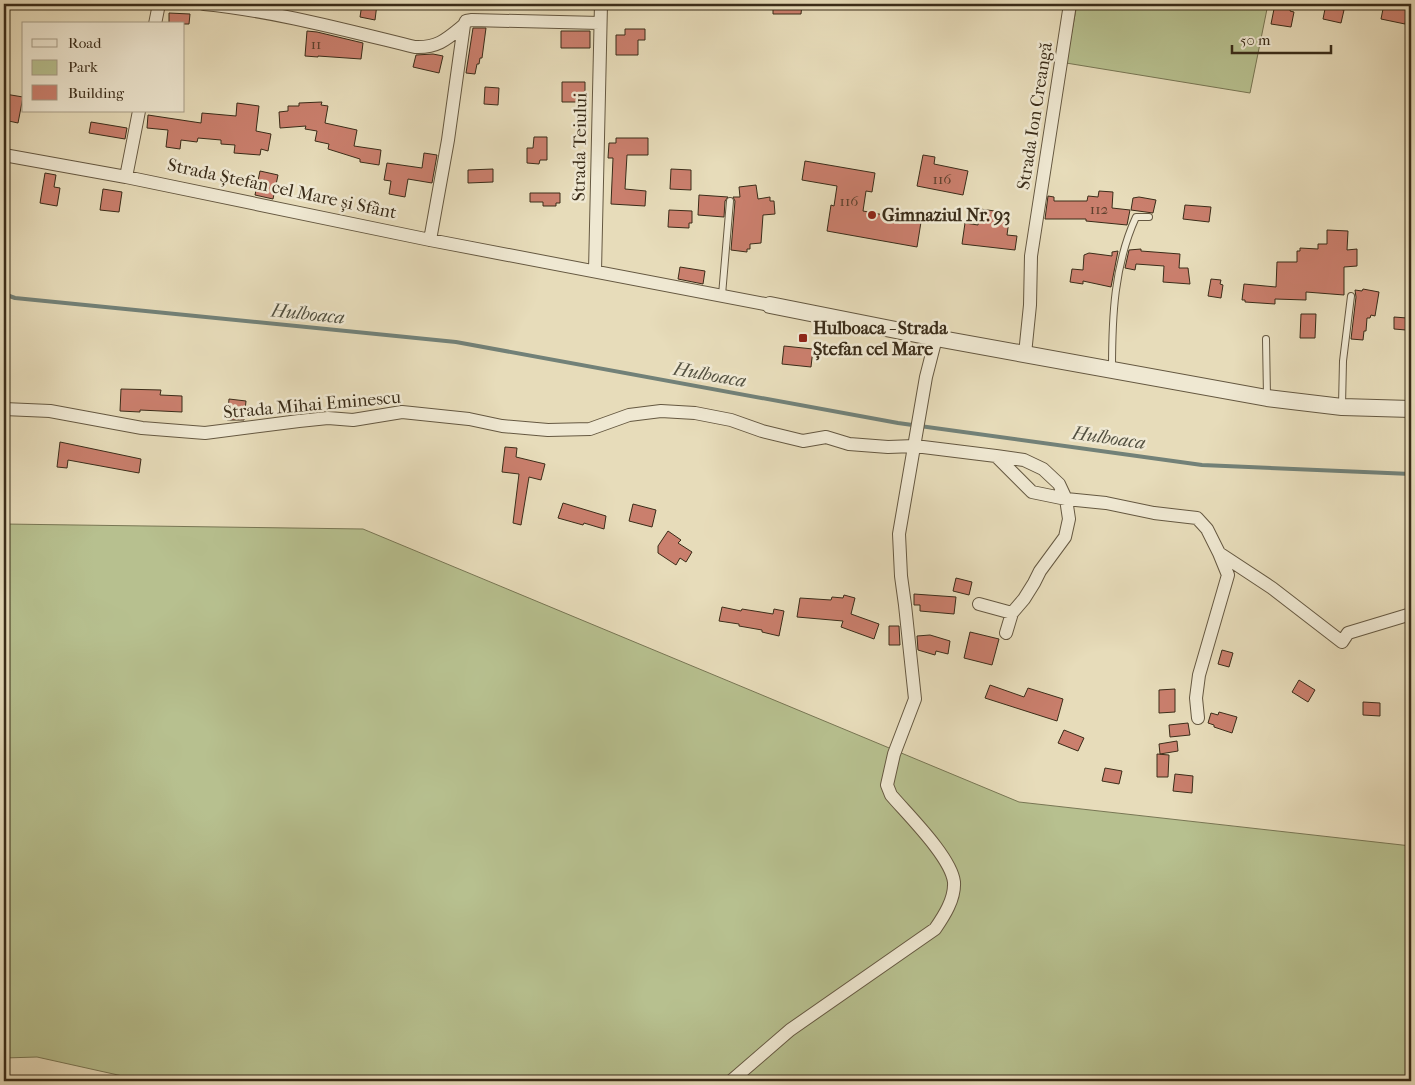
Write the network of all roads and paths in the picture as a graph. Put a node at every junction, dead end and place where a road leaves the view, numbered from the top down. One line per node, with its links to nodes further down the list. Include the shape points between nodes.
1 (158, 4): 5 (street)
2 (204, 4): 7 (street, via 308,22 415,47 438,45)
3 (601, 4): 6 (street, Strada Teiului)
4 (1070, 4): 20 (street, Strada Ion Creangă, via 1031,256)
5 (155, 22)
6 (600, 23): 7 (street, via 472,20); 14 (street, Strada Teiului)
7 (464, 25): 13 (street)
8 (139, 112): 10 (street)
9 (4, 155): 10 (street, Strada Ștefan cel Mare și Sfânt)
10 (126, 177): 13 (street, Strada Ștefan cel Mare și Sfânt)
11 (730, 201): 15 (lane)
12 (1149, 217): 21 (lane, via 1136,217 1121,258 1114,302)
13 (430, 240): 14 (street, Strada Ștefan cel Mare și Sfânt)
14 (595, 271): 15 (street, Strada Ștefan cel Mare și Sfânt)
15 (722, 295): 17 (street, Strada Ștefan cel Mare și Sfânt)
16 (1351, 296): 23 (lane, via 1343,361)
17 (770, 305): 18 (street, Strada Ștefan cel Mare și Sfânt)
18 (936, 338): 20 (street, Strada Ștefan cel Mare și Sfânt); 26 (street)
19 (1266, 339): 22 (lane)
20 (1025, 354): 21 (street, Strada Ștefan cel Mare și Sfânt)
21 (1112, 370): 22 (street, Strada Ștefan cel Mare și Sfânt)
22 (1266, 398): 23 (street, Strada Ștefan cel Mare și Sfânt)
23 (1342, 407): 25 (street, Strada Ștefan cel Mare și Sfânt)
24 (4, 409): 26 (street, Strada Mihai Eminescu, via 50,411 142,428 205,433 328,418 353,420 402,412 502,426 590,429 629,415 661,411 732,420 803,441 826,437 849,444 888,447)
25 (1411, 410)
26 (916, 441): 27 (street, Strada Mihai Eminescu); 35 (street, via 899,534 914,699 894,754 887,785 945,858 954,884 949,907 935,928 797,1024)
27 (996, 456): 28 (street, via 1032,492); 28 (street, Strada Mihai Eminescu, via 1024,460 1043,470 1059,484)
28 (1066, 499): 29 (street, via 1197,518 1207,529); 31 (street, Strada Mihai Eminescu, via 1069,519 1065,537)
29 (1219, 553): 32 (street, via 1272,588 1342,642 1348,633); 34 (street, via 1228,575 1199,674)
30 (979, 604): 31 (street)
31 (1012, 613): 33 (street, Strada Mihai Eminescu)
32 (1411, 614)
33 (1006, 633)
34 (1198, 718)
35 (731, 1081)

